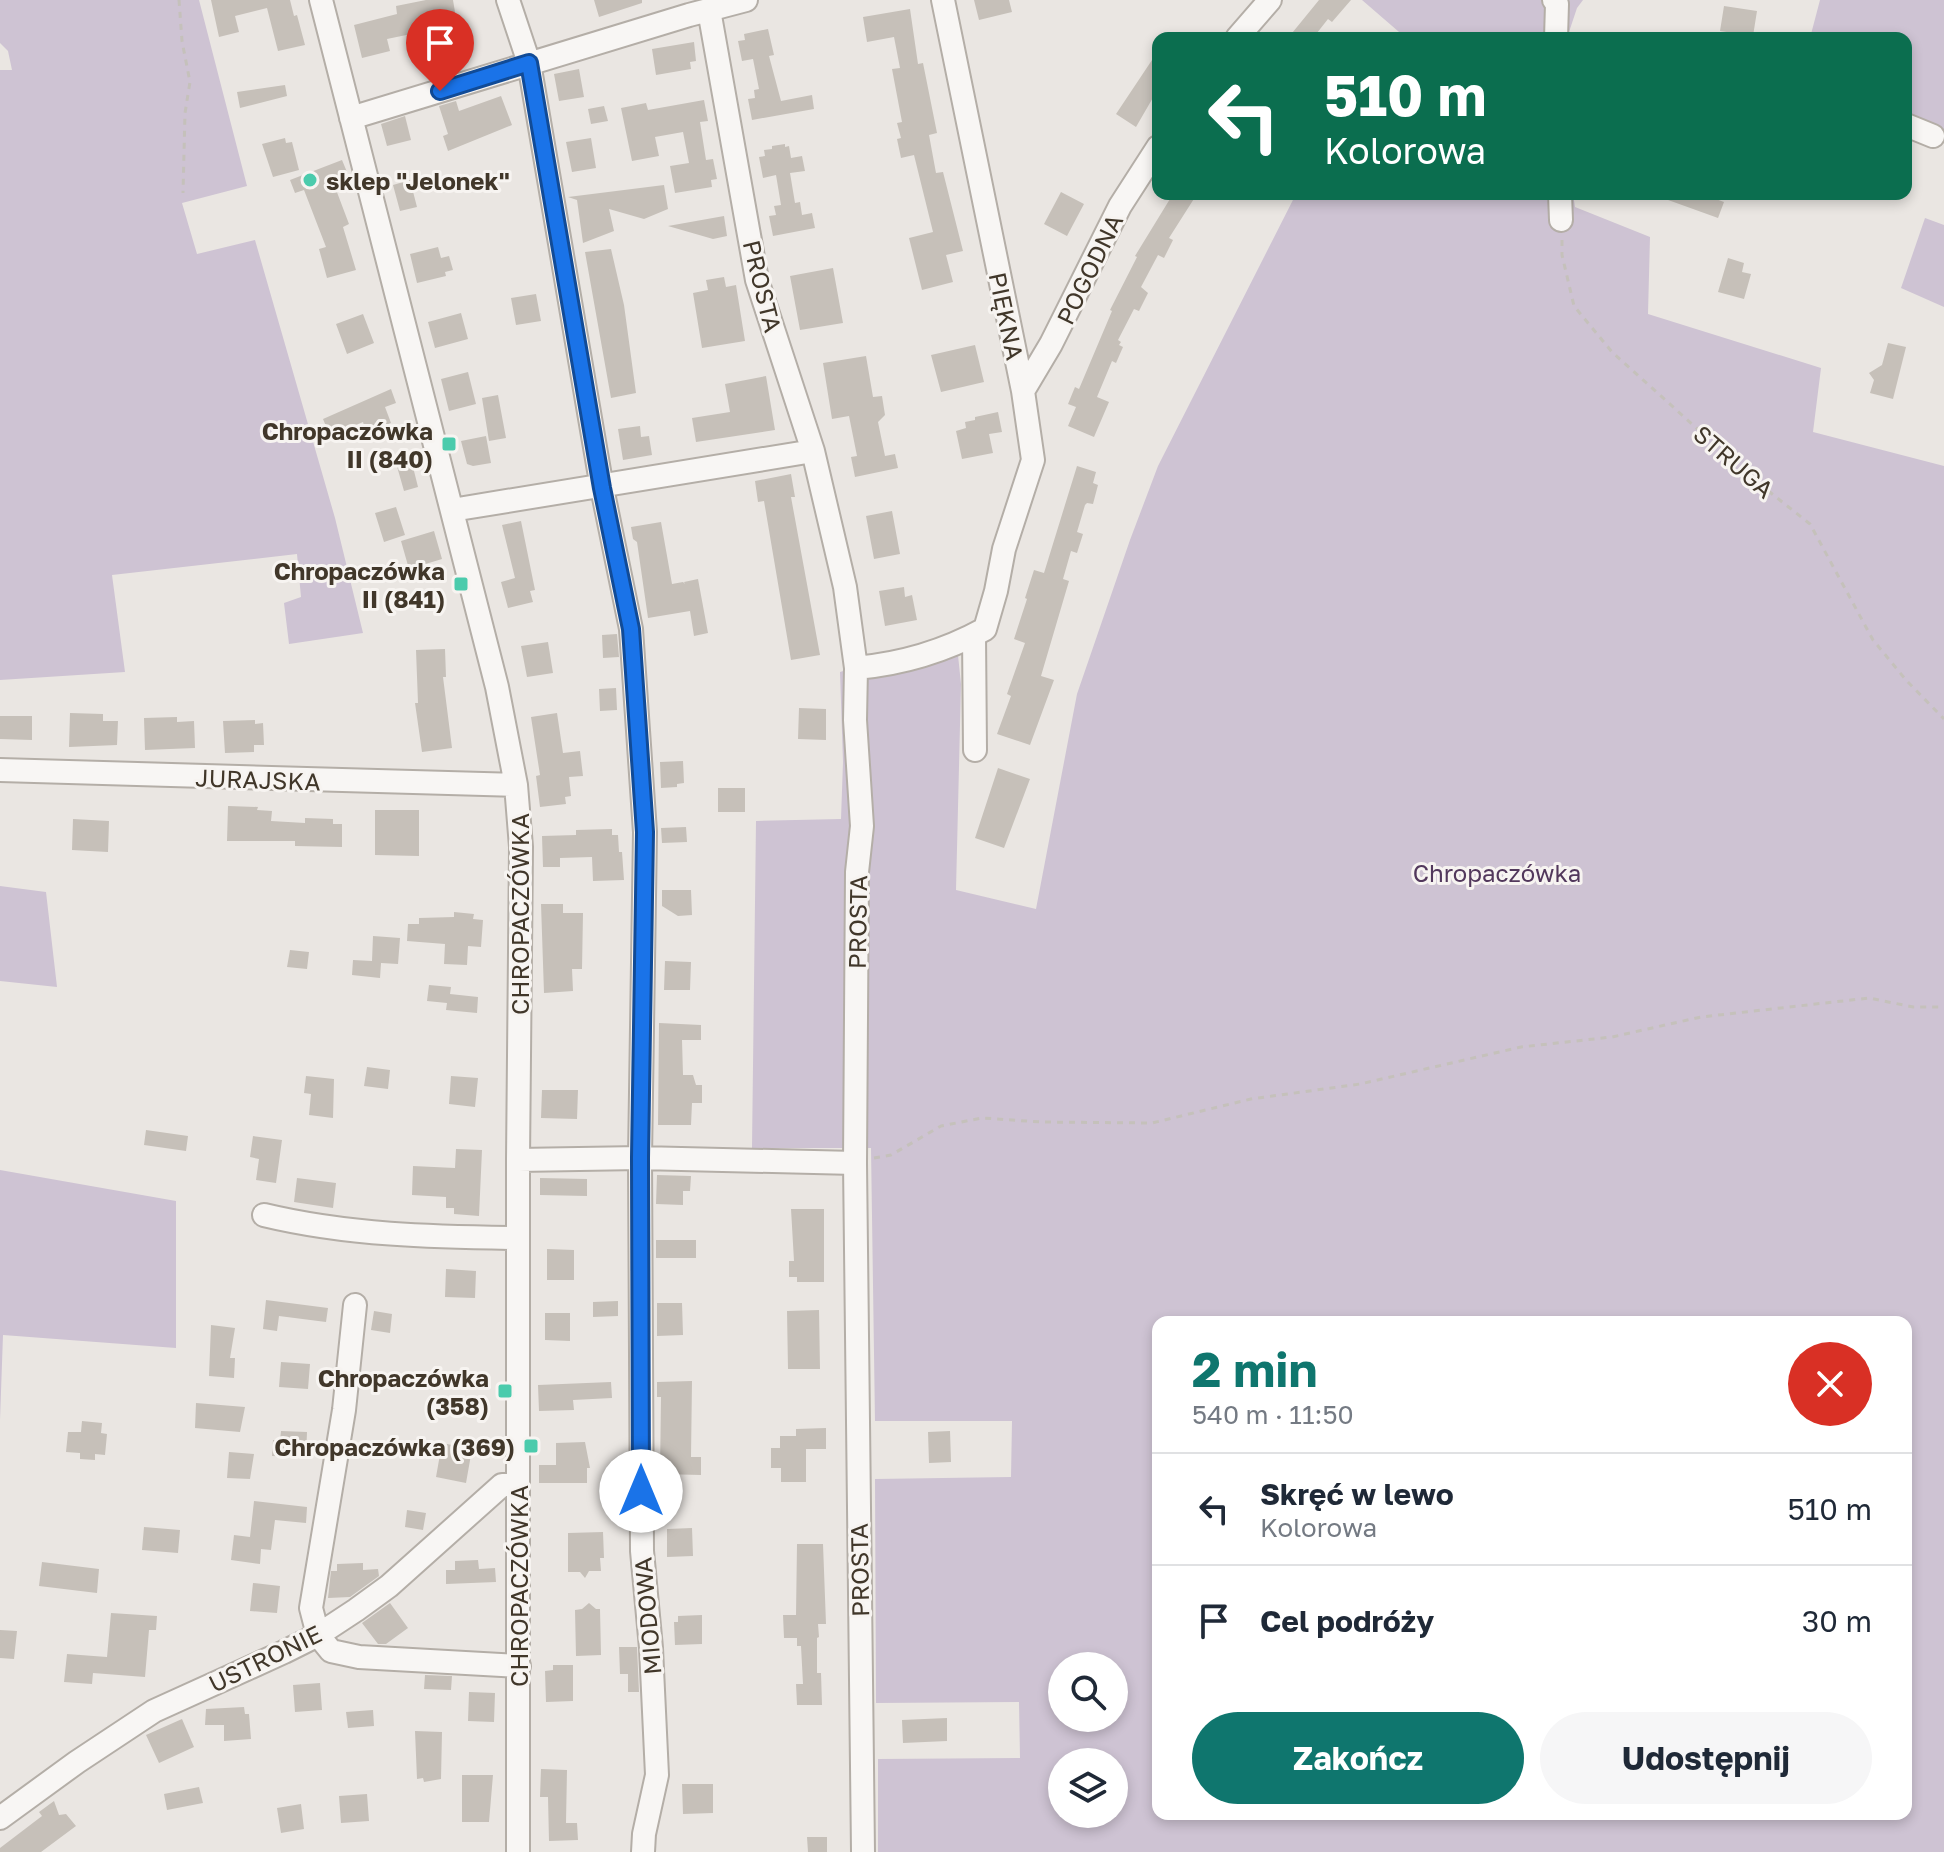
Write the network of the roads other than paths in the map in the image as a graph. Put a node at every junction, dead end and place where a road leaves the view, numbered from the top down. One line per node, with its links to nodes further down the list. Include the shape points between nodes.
1 (321, 0): 11 (street, CHROPACZÓWKA)
2 (508, 0): 10 (street, MIODOWA)
3 (746, 0): 7 (street)
4 (943, 0): 17 (street, PIĘKNA)
5 (1270, 0): 8 (street)
6 (1554, 0): 9 (street)
7 (696, 8): 10 (street); 18 (street, PROSTA, via 757,280)
8 (1242, 32)
9 (1556, 32)
10 (529, 63): 11 (street); 19 (street, MIODOWA)
11 (351, 118): 20 (street, CHROPACZÓWKA)
12 (1912, 127): 13 (street)
13 (1933, 136)
14 (1152, 156): 17 (street, POGODNA, via 1120,206)
15 (1560, 200): 16 (street)
16 (1561, 220)
17 (1023, 391): 21 (street, PIĘKNA, via 1033,460)
18 (813, 451): 19 (street); 22 (street, PROSTA, via 845,587)
19 (602, 488): 20 (street); 26 (street, MIODOWA, via 631,629 645,832)
20 (452, 510): 25 (street, CHROPACZÓWKA)
21 (979, 632): 22 (street, via 956,645 888,665); 23 (street, PIĘKNA)
22 (856, 668): 28 (street, PROSTA, via 862,826 857,872)
23 (975, 750)
24 (0, 770): 25 (street, JURAJSKA)
25 (516, 785): 27 (street, CHROPACZÓWKA, via 521,847)
26 (640, 1158): 27 (street); 28 (street); 37 (street, MIODOWA, via 642,1551 657,1775)
27 (518, 1160): 30 (street, CHROPACZÓWKA)
28 (855, 1163): 38 (street, PROSTA)
29 (264, 1215): 30 (street, via 336,1229)
30 (518, 1238): 32 (street, CHROPACZÓWKA)
31 (355, 1305): 33 (street, via 344,1410 311,1608)
32 (518, 1485): 33 (street, USTRONIE, via 502,1485 389,1586); 34 (street, CHROPACZÓWKA)
33 (318, 1635): 34 (street, via 331,1651 359,1657); 35 (street, USTRONIE, via 154,1711)
34 (519, 1666): 36 (street, CHROPACZÓWKA)
35 (0, 1818)
36 (518, 1852)
37 (643, 1852)
38 (863, 1852)

